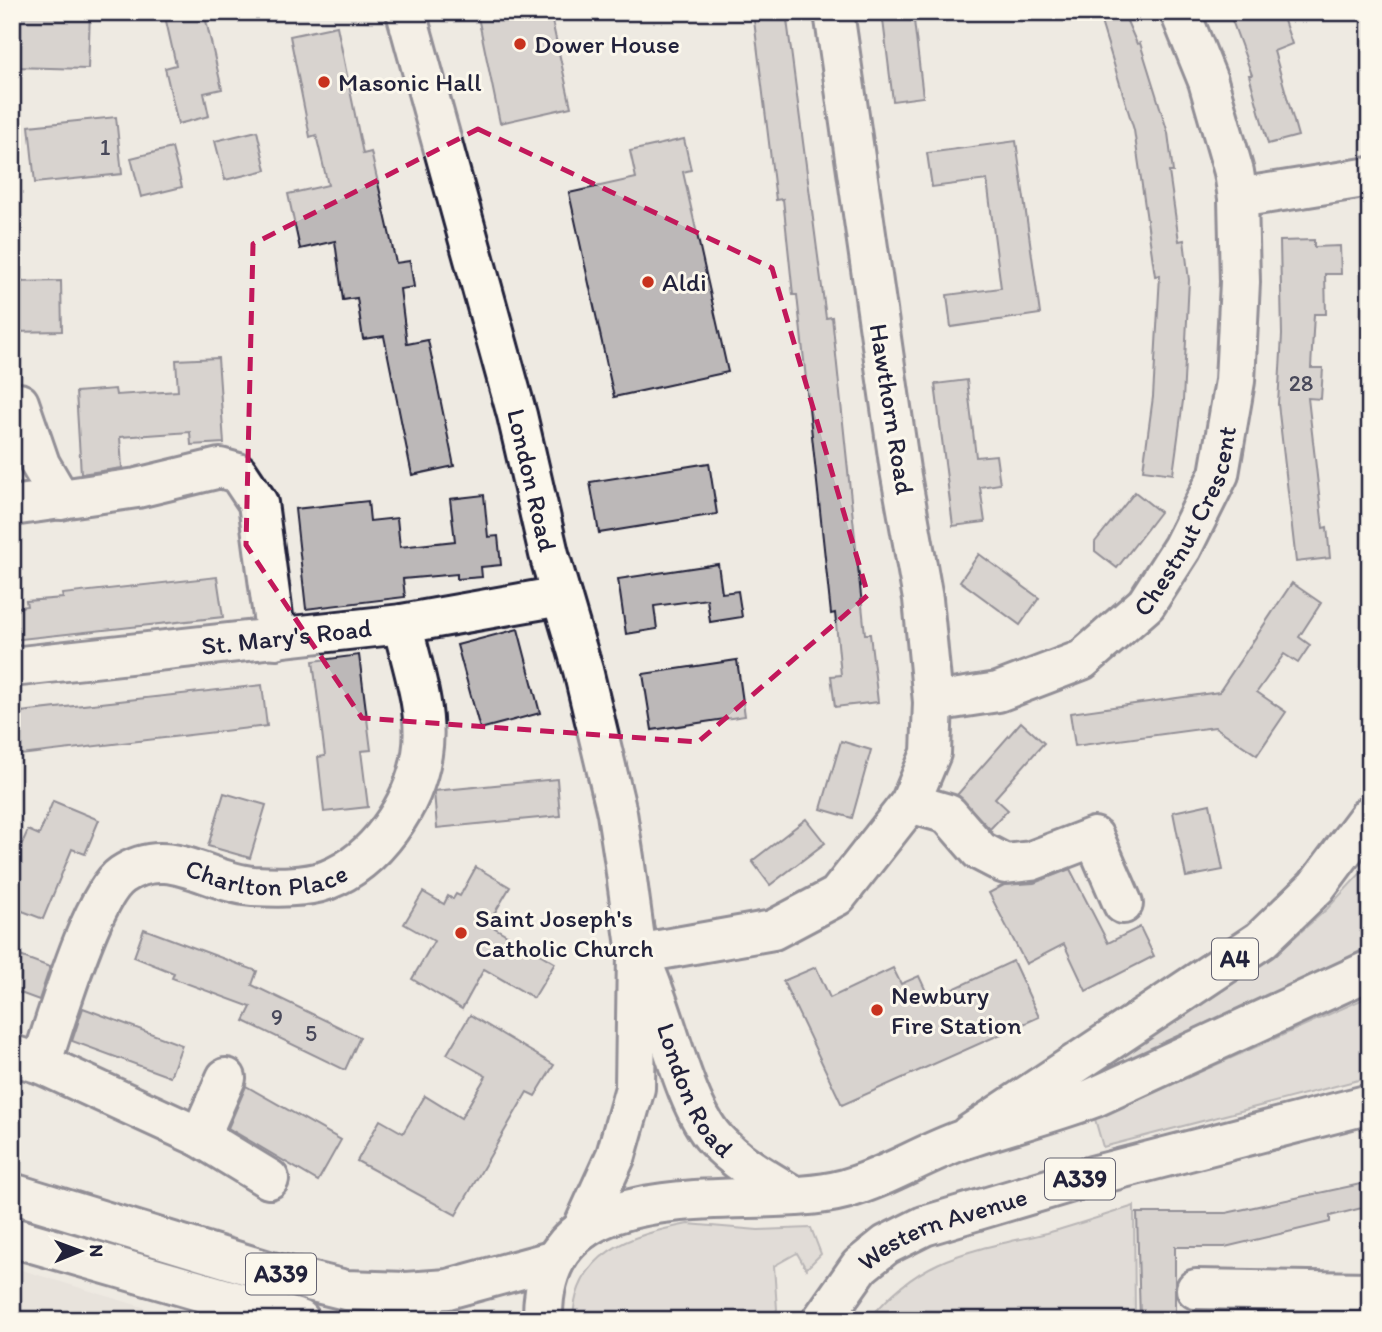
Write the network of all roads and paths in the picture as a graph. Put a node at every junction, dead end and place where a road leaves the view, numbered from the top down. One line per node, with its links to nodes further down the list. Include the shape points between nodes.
1 (407, 12): 9 (main road, London Road, via 517,415)
2 (834, 12): 13 (main road, Hawthorn Road, via 923,599)
3 (1180, 12): 5 (main road, Chestnut Crescent, via 1208,81)
4 (1370, 177): 5 (main road)
5 (1238, 198): 13 (main road, Chestnut Crescent, via 1240,282 1233,395 1219,474 1182,548 1146,604 1082,660 998,692)
6 (12, 404): 7 (main road, via 19,403 40,464)
7 (61, 500): 8 (main road); 11 (main road, via 219,468 238,473 258,503)
8 (12, 506)
9 (561, 596): 10 (main road, St. Mary's Road); 17 (main road, London Road, via 617,813)
10 (402, 624): 11 (main road, St. Mary's Road); 19 (main road, Charlton Place, via 420,700 423,753 410,802 372,850 327,880 287,887 250,886 170,862 151,862 120,876 108,889)
11 (276, 639): 12 (main road, St. Mary's Road)
12 (12, 667)
13 (933, 702): 14 (main road, Hawthorn Road, via 931,753)
14 (910, 803): 16 (main road, via 948,814 980,851 1005,864 1031,861 1094,837); 17 (main road, Hawthorn Road, via 837,896 773,930)
15 (1370, 816): 23 (main road, A4, via 1316,887 1261,940)
16 (1123, 904)
17 (637, 954): 26 (main road, London Road, via 713,1137 754,1172); 27 (main road, London Road, via 635,1088 616,1155)
18 (1370, 970): 23 (main road, via 1093,1098)
19 (27, 1060): 22 (main road, Charlton Place)
20 (226, 1078): 22 (main road)
21 (1370, 1104): 32 (main road, Western Avenue / A339, via 1092,1176 924,1226 886,1245 860,1266)
22 (200, 1138): 24 (main road, Charlton Place)
23 (960, 1141): 26 (main road, via 845,1189)
24 (269, 1179)
25 (12, 1194): 29 (main road, A339, via 346,1290 406,1293 448,1289)
26 (794, 1196): 27 (main road, via 662,1202 613,1215)
27 (582, 1230): 29 (main road)
28 (12, 1237): 33 (main road, A339)
29 (555, 1260): 34 (main road)
30 (1196, 1289): 31 (main road)
31 (1370, 1292)
32 (824, 1318)
33 (300, 1320)
34 (542, 1320)

